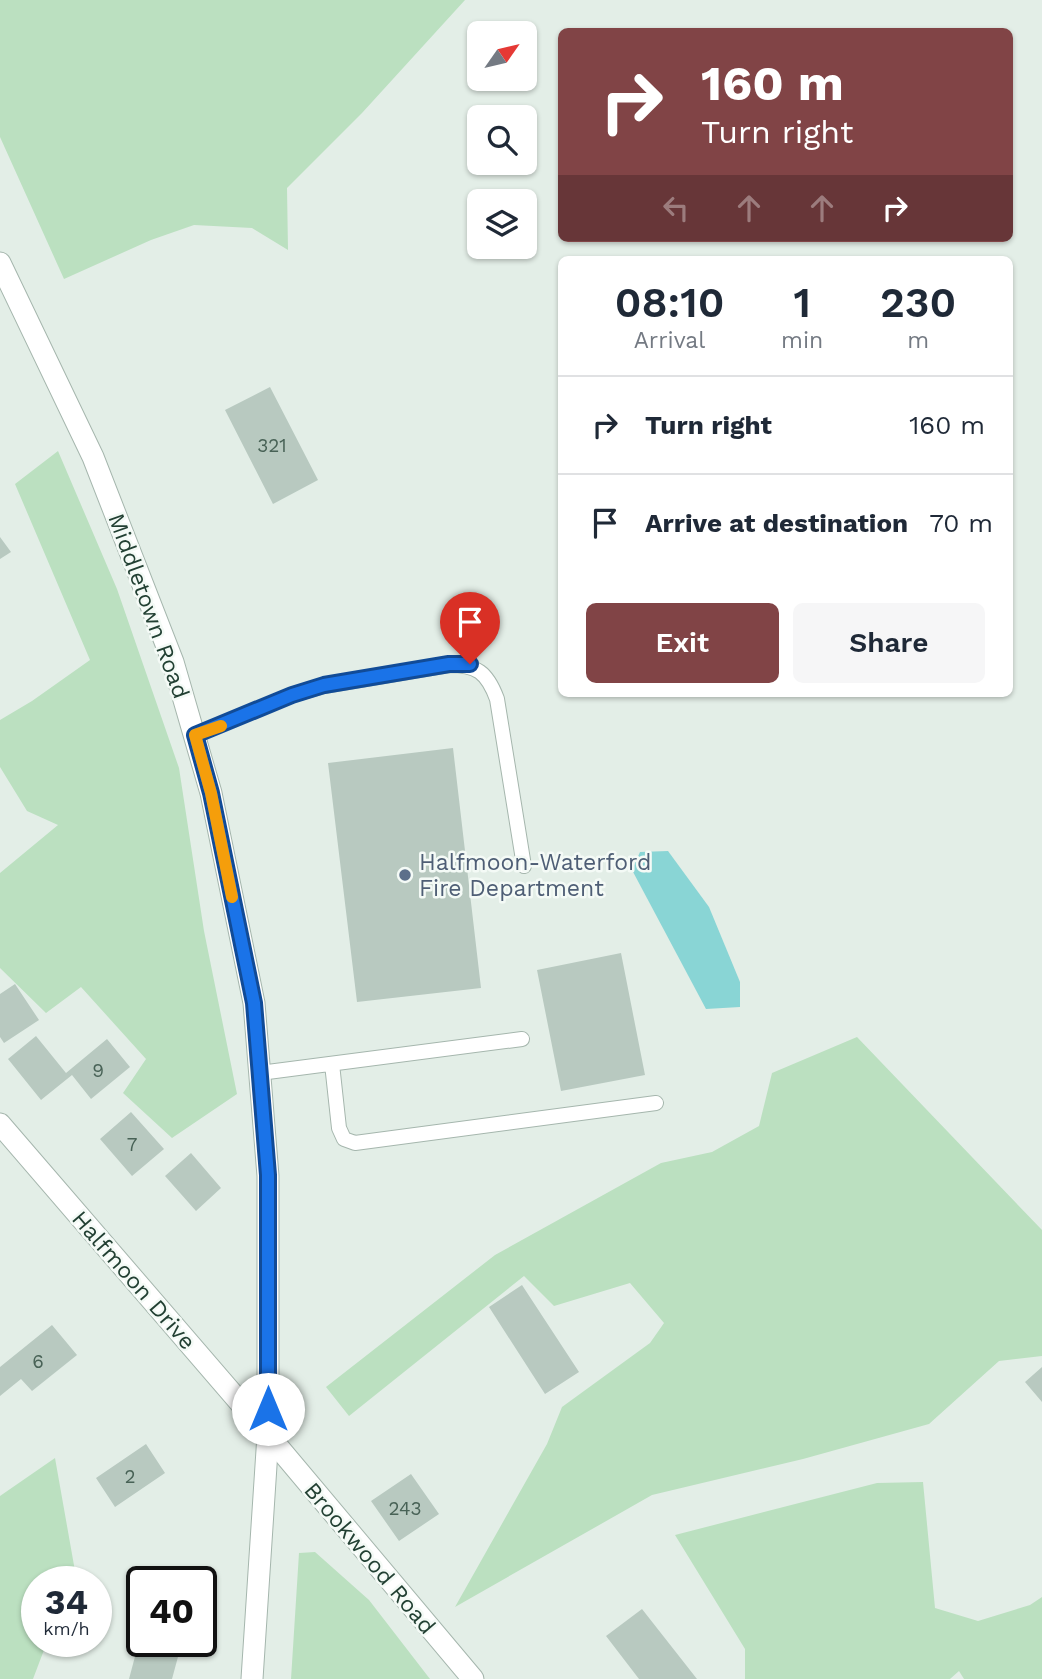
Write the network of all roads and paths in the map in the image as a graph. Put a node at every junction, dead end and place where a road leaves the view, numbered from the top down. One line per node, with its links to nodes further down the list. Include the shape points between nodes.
1 (0, 263): 2 (street, Middletown Road, via 93,457 173,662)
2 (195, 735): 3 (lane, via 324,685 470,664 482,673 497,699); 6 (street, Middletown Road, via 254,1003)
3 (524, 866)
4 (522, 1039): 5 (lane)
5 (332, 1064): 6 (lane); 7 (lane, via 340,1128 344,1139 355,1143)
6 (260, 1073): 9 (street, Middletown Road, via 268,1175)
7 (656, 1103)
8 (0, 1124): 9 (street, Halfmoon Drive)
9 (268, 1435): 10 (street, Middletown Road); 11 (street, Brookwood Road)
10 (252, 1679)
11 (473, 1679)

